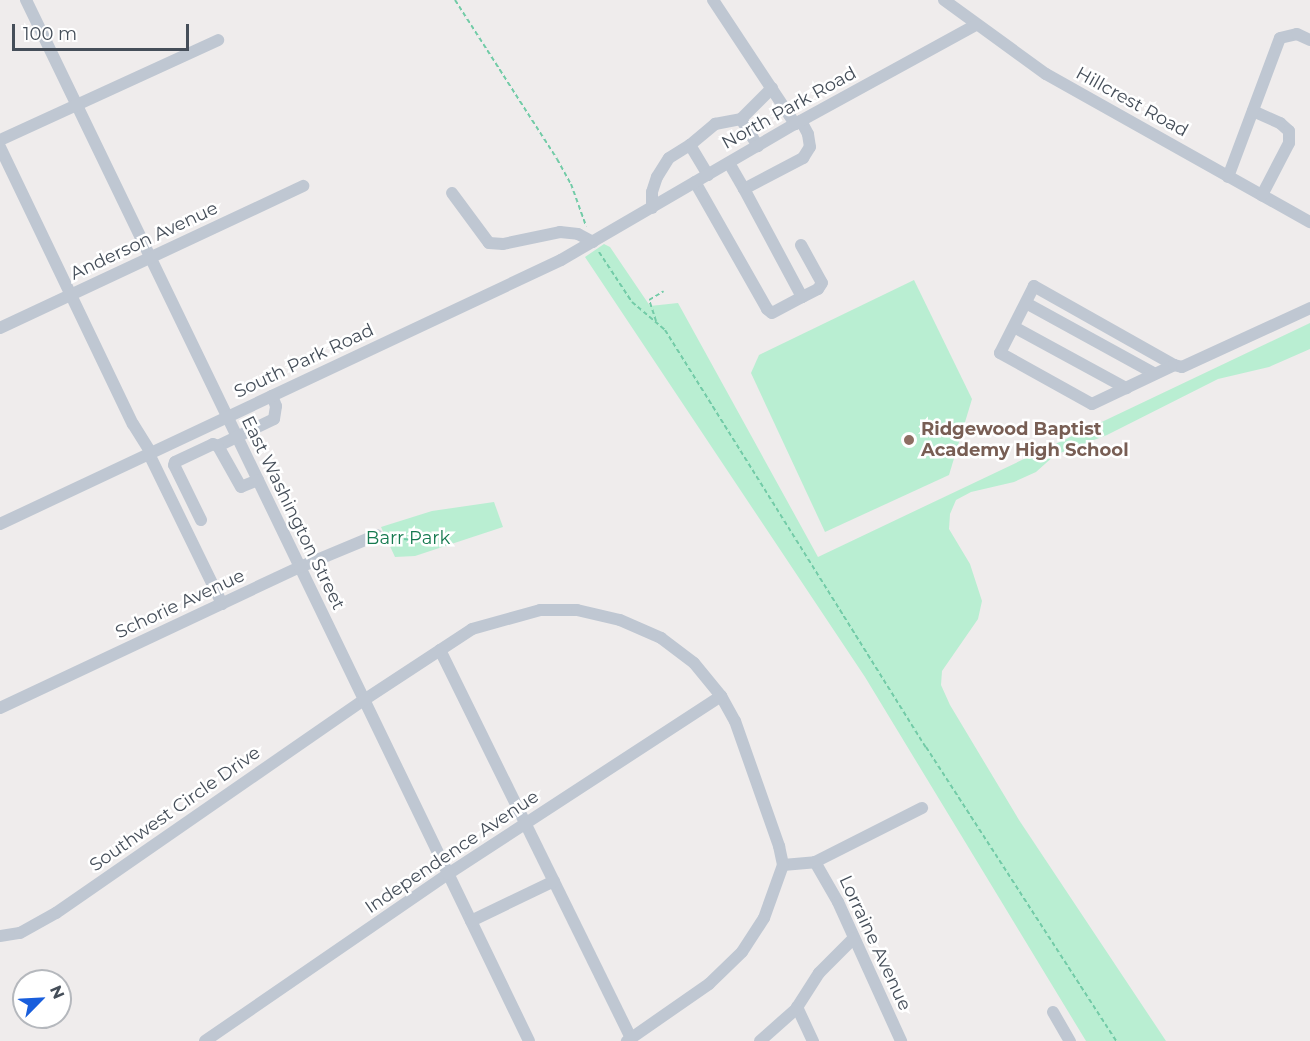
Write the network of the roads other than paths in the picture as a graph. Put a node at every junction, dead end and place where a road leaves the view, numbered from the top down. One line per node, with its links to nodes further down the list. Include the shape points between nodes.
1 (26, 0): 8 (street, East Washington Street)
2 (713, 0): 7 (street)
3 (944, 0): 4 (street, Hillcrest Road)
4 (976, 25): 11 (street, North Park Road); 18 (street, Hillcrest Road, via 1046,74)
5 (218, 40): 8 (street)
6 (1310, 40): 9 (street, via 1296,34 1280,38)
7 (772, 88): 10 (street); 11 (street)
8 (74, 104): 12 (street); 29 (street, East Washington Street)
9 (1252, 111): 18 (street); 23 (street, via 1289,131 1289,143)
10 (741, 118): 13 (street, via 715,124); 14 (street)
11 (798, 122): 14 (street, North Park Road); 21 (street, via 808,134 810,147 803,158)
12 (0, 140)
13 (690, 145): 17 (street); 24 (street, via 669,158 657,177)
14 (758, 146): 16 (street, North Park Road)
15 (0, 147): 30 (street)
16 (729, 163): 17 (street, North Park Road); 21 (street)
17 (708, 175): 19 (street, North Park Road)
18 (1228, 177): 23 (street, Hillcrest Road)
19 (695, 182): 24 (street, North Park Road); 31 (street, via 767,309 772,313)
20 (303, 186): 29 (street, Anderson Avenue)
21 (744, 189): 31 (street)
22 (452, 193): 27 (street, via 489,243 503,244 560,232 578,234)
23 (1262, 195): 25 (street, Hillcrest Road)
24 (652, 208): 26 (street, North Park Road)
25 (1310, 222)
26 (620, 226): 27 (street, South Park Road)
27 (593, 242): 39 (street, South Park Road)
28 (801, 245): 31 (street, via 822,283)
29 (149, 259): 30 (street, Anderson Avenue); 40 (street, East Washington Street)
30 (71, 295): 35 (street, Anderson Avenue); 45 (street)
31 (802, 297)
32 (1026, 303): 34 (street); 36 (street, via 1034,286); 37 (street)
33 (1310, 308): 36 (street, via 1182,367)
34 (1014, 327): 38 (street); 38 (street, via 1000,353 1092,404)
35 (0, 328)
36 (1174, 365): 37 (street)
37 (1155, 374): 38 (street)
38 (1126, 388)
39 (272, 396): 40 (street, South Park Road); 42 (street, via 276,406 274,419)
40 (227, 417): 41 (street, South Park Road); 42 (street, East Washington Street)
41 (188, 435): 44 (street); 45 (street, South Park Road)
42 (237, 437): 43 (street); 46 (street, East Washington Street)
43 (218, 446): 44 (street, via 213,444); 46 (street, via 241,487)
44 (196, 452): 47 (street, via 174,465)
45 (150, 453): 48 (street, South Park Road); 51 (street)
46 (258, 480): 50 (street, East Washington Street)
47 (201, 520)
48 (0, 524)
49 (377, 535): 50 (street, Schorie Avenue)
50 (300, 567): 51 (street, Schorie Avenue); 54 (street, East Washington Street)
51 (222, 604): 55 (street, Schorie Avenue)
52 (440, 650): 53 (street, Southwest Circle Drive, via 472,629 508,617 540,610 577,610 620,620 661,638 694,663); 54 (street, Southwest Circle Drive); 57 (street)
53 (722, 696): 57 (street, Independence Avenue); 59 (street, Southwest Circle Drive, via 735,721)
54 (364, 700): 60 (street, East Washington Street); 63 (street, Southwest Circle Drive, via 56,914 20,933)
55 (0, 708)
56 (922, 808): 58 (street)
57 (527, 823): 60 (street, Independence Avenue); 61 (street)
58 (815, 862): 59 (street); 64 (street, Lorraine Avenue)
59 (783, 865): 67 (street, via 764,918 742,952 709,984)
60 (448, 874): 62 (street, East Washington Street); 68 (street, Independence Avenue)
61 (554, 881): 62 (street); 67 (street)
62 (471, 921): 69 (street, East Washington Street)
63 (0, 936)
64 (854, 938): 65 (street, via 819,973); 72 (street, Lorraine Avenue)
65 (797, 1007): 70 (street); 71 (street)
66 (1053, 1012): 73 (street)
67 (629, 1040)
68 (205, 1041)
69 (529, 1041)
70 (760, 1041)
71 (813, 1041)
72 (902, 1041)
73 (1070, 1041)

